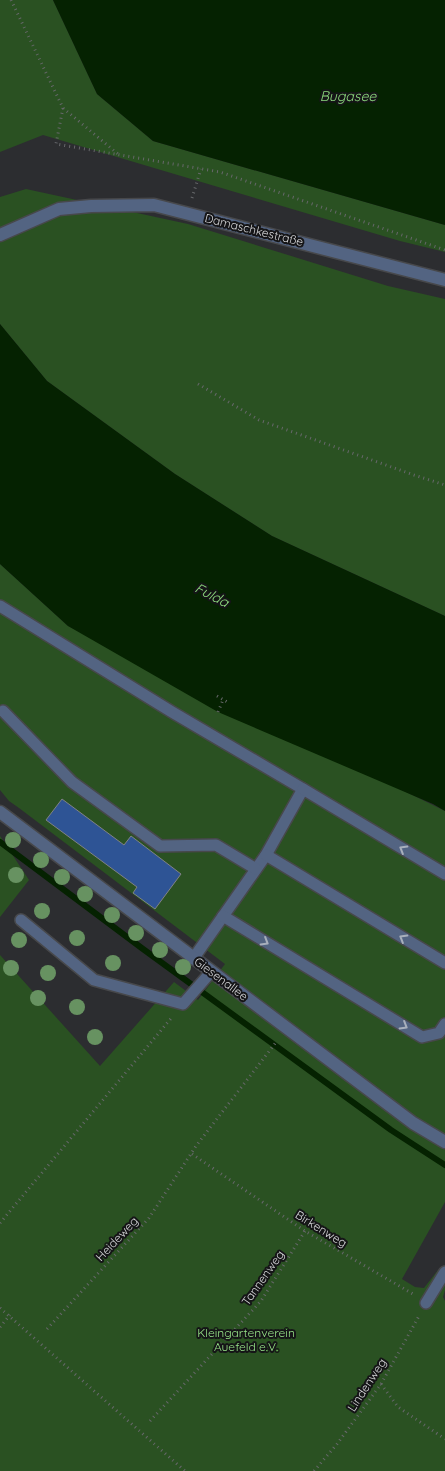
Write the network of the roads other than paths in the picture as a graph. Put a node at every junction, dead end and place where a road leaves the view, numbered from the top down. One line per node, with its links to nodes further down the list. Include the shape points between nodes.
1 (0, 236): 2 (street, Damaschkestraße, via 59,209 154,205)
2 (445, 280)
3 (0, 606): 5 (lane)
4 (3, 711): 8 (lane, via 72,782 160,846 216,845)
5 (302, 788): 7 (lane); 9 (lane, one-way to 5)
6 (0, 812): 12 (street, Giesenallee)
7 (266, 855): 8 (lane); 13 (lane, one-way to 7)
8 (256, 868): 10 (lane)
9 (445, 874)
10 (223, 916): 12 (lane); 15 (lane, one-way to 15, via 422,1037 439,1033)
11 (21, 920): 14 (lane, via 94,980 183,1004)
12 (193, 959): 14 (street, Giesenallee)
13 (445, 963)
14 (207, 976): 16 (street, Giesenallee, via 413,1123)
15 (445, 1024)
16 (445, 1142)
17 (445, 1272): 18 (lane)
18 (426, 1303)

